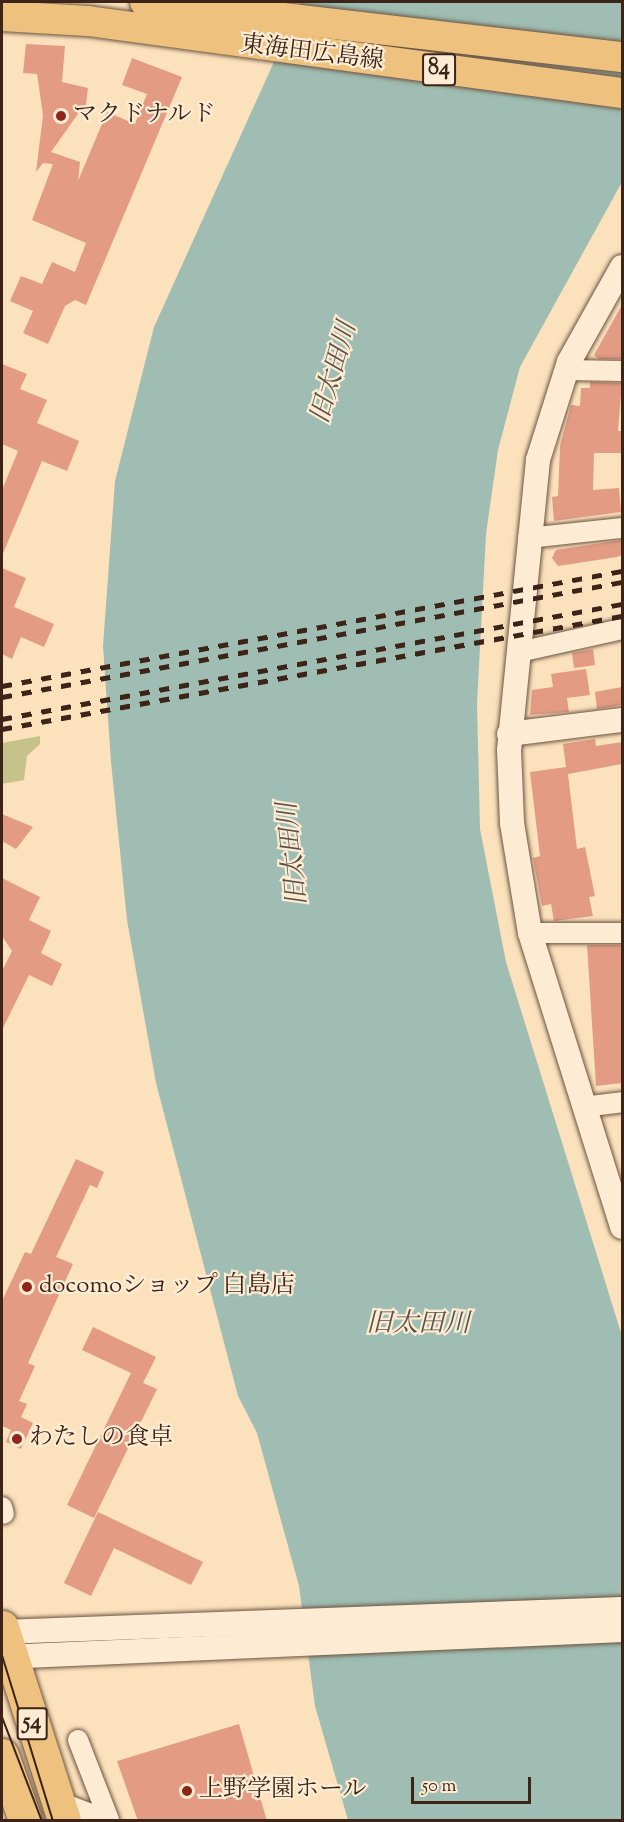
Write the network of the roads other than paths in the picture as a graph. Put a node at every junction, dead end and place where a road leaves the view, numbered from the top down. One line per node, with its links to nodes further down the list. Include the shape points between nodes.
1 (145, 2): 3 (main road, 東海田広島線 / 84)
2 (2, 16): 4 (main road, 東海田広島線 / 84, via 88,21 256,47)
3 (622, 57)
4 (622, 93)
5 (622, 267): 6 (street)
6 (566, 370): 7 (street); 9 (street, via 538,460)
7 (622, 371)
8 (622, 528): 9 (street)
9 (528, 538): 11 (street)
10 (622, 629): 11 (street)
11 (519, 652): 13 (street)
12 (622, 720): 13 (street)
13 (509, 734): 14 (street, via 512,824)
14 (530, 933): 15 (street); 17 (street)
15 (622, 933)
16 (622, 1102): 17 (street)
17 (583, 1107): 18 (street)
18 (622, 1227)
19 (622, 1610): 21 (street)
20 (622, 1630): 21 (street)
21 (273, 1632): 22 (street)
22 (4, 1641): 25 (highway, 54)
23 (78, 1740): 27 (street)
24 (2, 1755): 26 (highway, 54)
25 (60, 1811): 27 (street)
26 (25, 1821)
27 (108, 1821)

